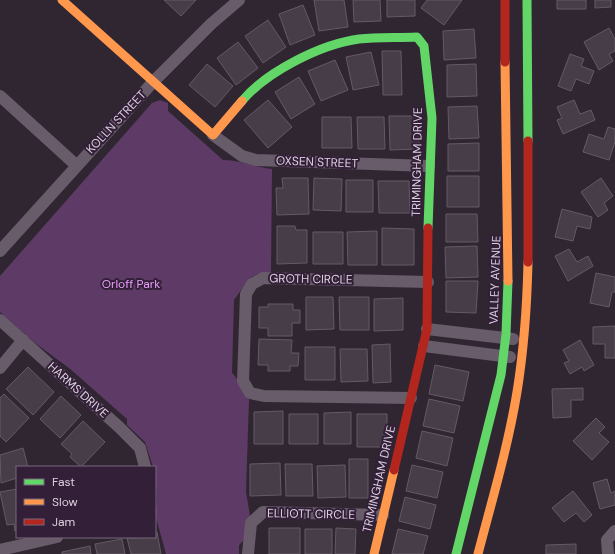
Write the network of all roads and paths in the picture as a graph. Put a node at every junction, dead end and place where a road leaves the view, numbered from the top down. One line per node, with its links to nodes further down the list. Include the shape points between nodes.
1 (62, 0): 5 (main road)
2 (505, 0): 14 (main road, VALLEY AVENUE, via 508,254)
3 (528, 0): 16 (main road, via 530,251)
4 (236, 1): 5 (street, KOLLN STREET)
5 (153, 82): 7 (main road); 8 (street, KOLLN STREET)
6 (0, 96): 8 (street)
7 (213, 135): 9 (street, OXSEN STREET, via 242,156 256,160); 9 (main road, TRIMINGHAM DRIVE, via 246,96 272,75 318,50 358,39 417,37 424,46 432,118)
8 (76, 165): 10 (street, KOLLN STREET)
9 (429, 166): 11 (main road, TRIMINGHAM DRIVE)
10 (0, 250)
11 (428, 282): 13 (main road, TRIMINGHAM DRIVE); 21 (street, GROTH CIRCLE, via 263,278 252,284 246,294 243,381 250,393 264,396)
12 (0, 320): 15 (street, HARMS DRIVE)
13 (427, 329): 14 (street); 17 (main road, TRIMINGHAM DRIVE)
14 (504, 338): 16 (street); 18 (main road, VALLEY AVENUE)
15 (23, 340): 20 (street); 22 (street, HARMS DRIVE, via 140,448)
16 (524, 340): 19 (main road)
17 (424, 346): 18 (street); 21 (main road, TRIMINGHAM DRIVE)
18 (503, 356): 19 (street); 29 (main road, VALLEY AVENUE, via 491,418 464,514)
19 (522, 359): 30 (main road, via 509,436)
20 (0, 368)
21 (411, 398): 23 (main road, TRIMINGHAM DRIVE)
22 (146, 466)
23 (383, 515): 27 (street, ELLIOTT CIRCLE, via 263,512 251,523); 28 (main road, TRIMINGHAM DRIVE)
24 (615, 531): 31 (street, via 607,540)
25 (53, 538): 26 (street)
26 (0, 550)
27 (248, 554)
28 (374, 554)
29 (456, 554)
30 (478, 554)
31 (608, 554)

